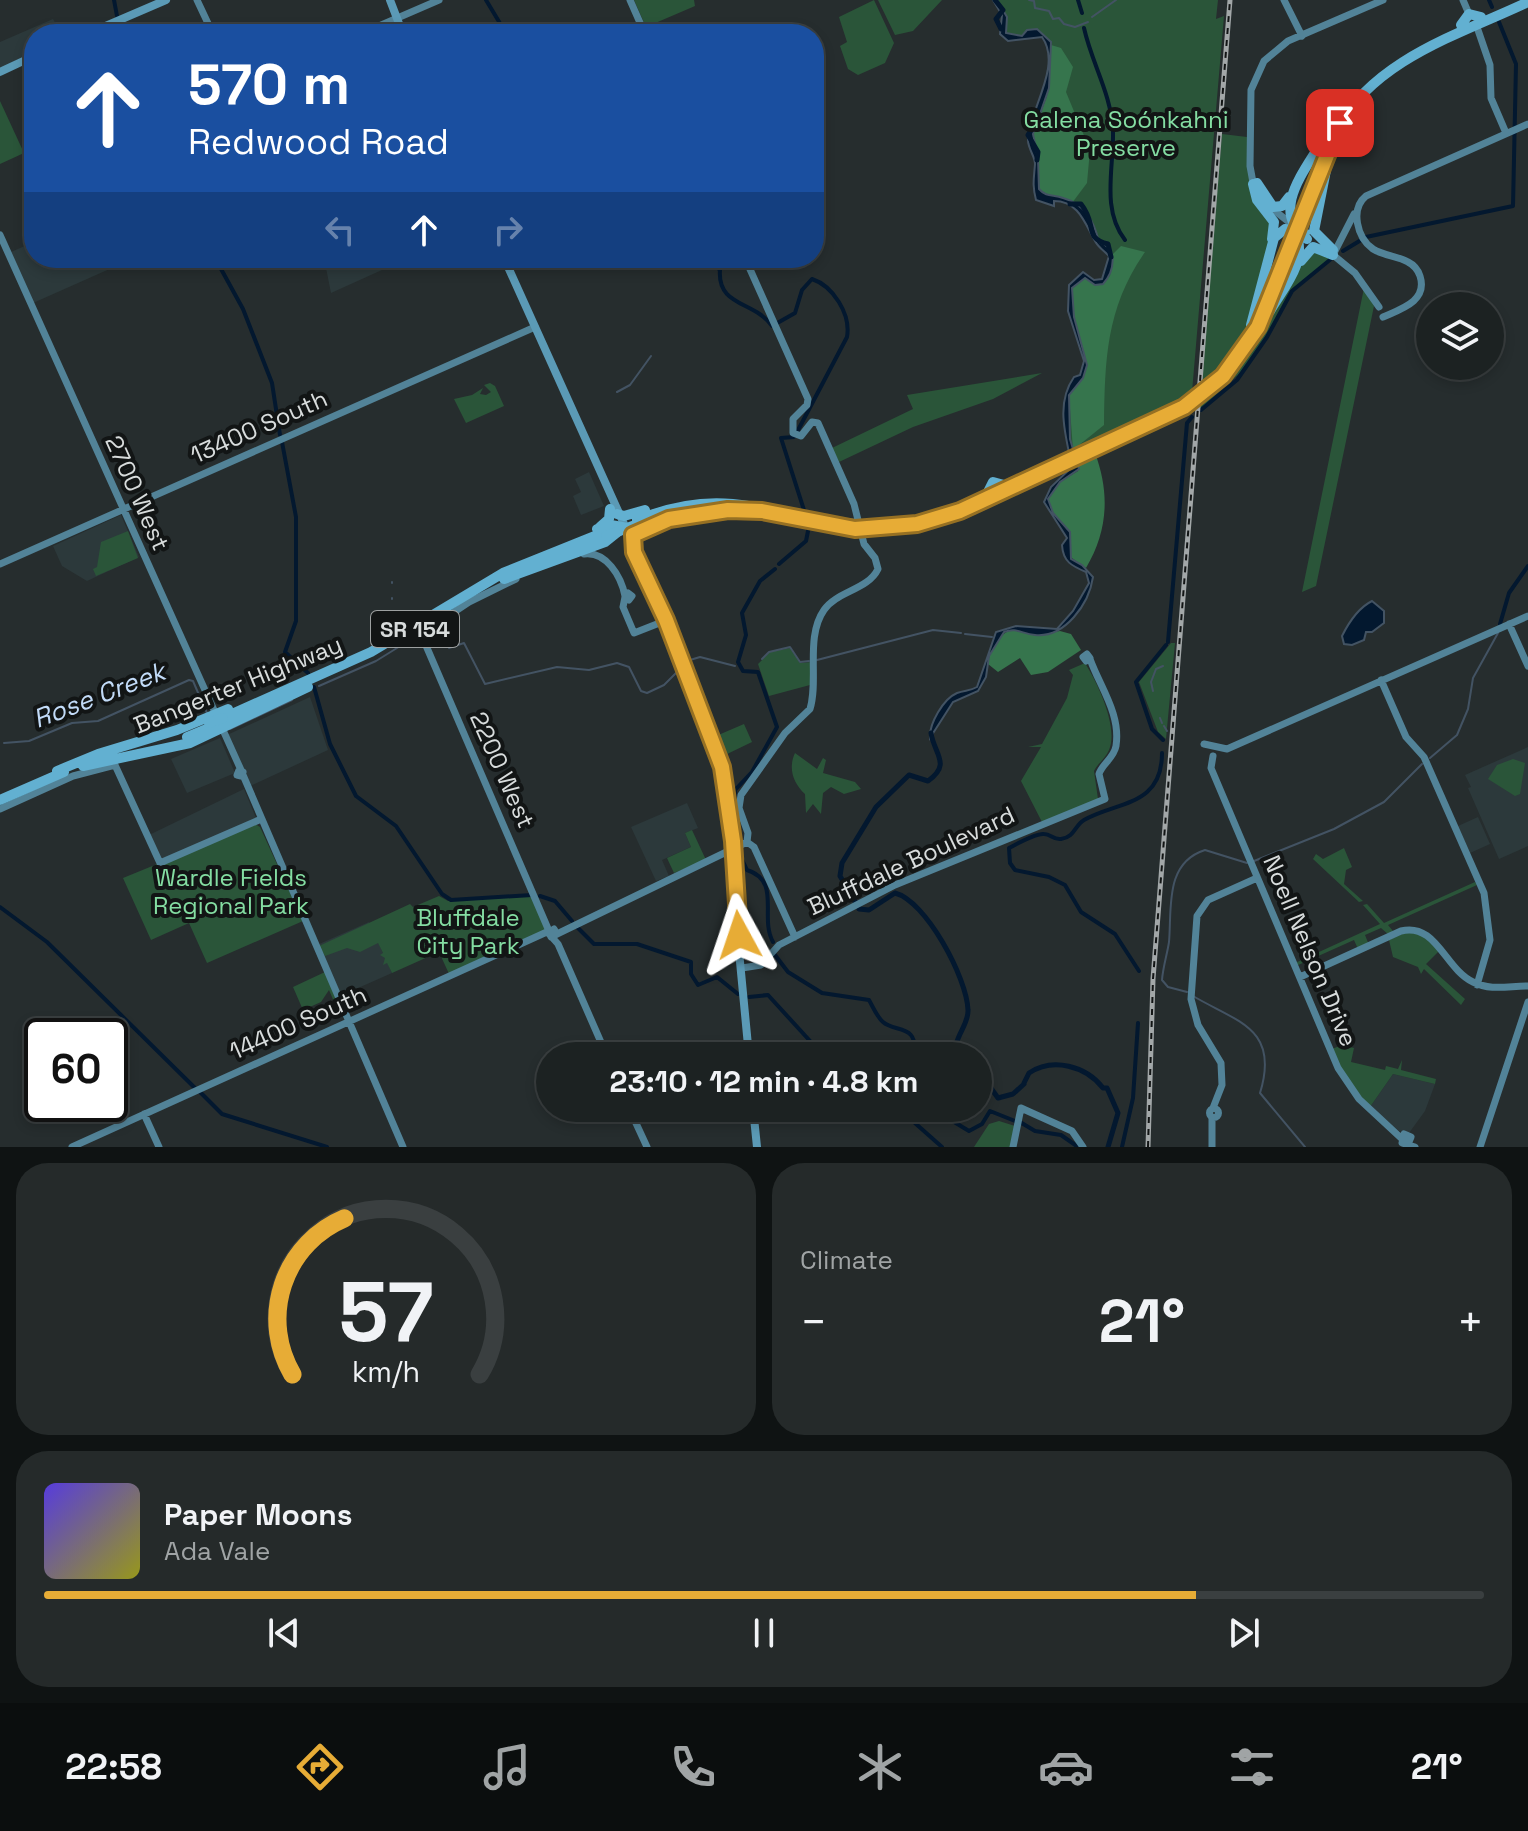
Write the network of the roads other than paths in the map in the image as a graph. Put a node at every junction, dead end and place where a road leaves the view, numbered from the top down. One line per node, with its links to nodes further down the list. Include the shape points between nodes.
1 (166, 0): 12 (main road)
2 (198, 0): 13 (street)
3 (387, 0): 11 (main road)
4 (439, 0): 11 (street)
5 (630, 0): 16 (street)
6 (1284, 0): 19 (street)
7 (1383, 0): 19 (street)
8 (1463, 0): 10 (street)
9 (1523, 4): 17 (highway, Bangerter Highway / SR 154)
10 (1469, 14): 17 (highway); 18 (highway)
11 (397, 18): 14 (street); 15 (main road)
12 (110, 24)
13 (209, 24)
14 (376, 24)
15 (399, 24)
16 (641, 24)
17 (1479, 26): 18 (highway, Bangerter Highway / SR 154); 25 (street, via 1490,65 1491,98)
18 (1458, 30): 22 (highway, Bangerter Highway / SR 154, via 1400,55); 23 (highway, Bangerter Highway / SR 154, via 1396,65)
19 (1302, 36): 26 (street, via 1274,50 1253,82)
20 (24, 61): 21 (main road)
21 (0, 72)
22 (1356, 94): 27 (highway, via 1339,112); 30 (highway, Bangerter Highway / SR 154, via 1328,136)
23 (1351, 108): 29 (highway, via 1329,153); 30 (highway, Bangerter Highway / SR 154, via 1327,147)
24 (1528, 124): 25 (street)
25 (1512, 131): 28 (street, via 1366,196)
26 (1255, 184): 27 (highway, via 1276,208); 30 (street, via 1265,207); 35 (highway, via 1257,200 1275,224)
27 (1297, 186): 30 (highway, via 1288,207)
28 (1356, 209): 32 (street); 32 (street, via 1364,237 1375,250 1411,263 1421,283 1414,301 1384,319 1358,276)
29 (1317, 213): 30 (highway, via 1311,224); 32 (highway, via 1315,235)
30 (1295, 229): 32 (street); 35 (highway, via 1275,236); 36 (highway, via 1300,257); 38 (highway, Bangerter Highway / SR 154, via 1258,327); 39 (highway, Bangerter Highway / SR 154, via 1254,324)
31 (0, 235): 43 (street, 2700 West)
32 (1334, 252): 36 (highway, via 1309,249)
33 (508, 268): 37 (main road)
34 (749, 268): 62 (street, via 808,400 794,417 793,433 801,436 811,422 818,423 878,569 872,579 833,600 821,616 810,709 785,733 741,795)
35 (1266, 272): 39 (highway, via 1254,319)
36 (1283, 289): 38 (highway)
37 (535, 327): 40 (main road); 43 (street, 13400 South)
38 (1243, 351): 41 (highway, Bangerter Highway / SR 154, via 1192,402)
39 (1222, 370): 41 (highway, Bangerter Highway / SR 154, via 1175,407)
40 (572, 412): 44 (main road); 44 (main road)
41 (1081, 454): 42 (highway, Bangerter Highway / SR 154)
42 (1056, 464): 47 (highway, Bangerter Highway / SR 154, via 922,518); 47 (highway, Bangerter Highway / SR 154, via 947,516 910,526)
43 (123, 510): 50 (street, 13400 South); 58 (street, 2700 West)
44 (617, 521): 45 (highway); 45 (highway); 48 (highway); 49 (main road)
45 (637, 522): 46 (highway, Bangerter Highway / SR 154, via 705,508); 46 (highway, Bangerter Highway / SR 154, via 663,510 746,503); 48 (highway, Bangerter Highway / SR 154, bridge); 49 (highway)
46 (856, 526): 47 (highway, Bangerter Highway / SR 154, bridge)
47 (868, 527)
48 (603, 534): 49 (highway); 58 (highway, Bangerter Highway / SR 154, via 478,588 350,664)
49 (632, 553): 52 (main road); 54 (main road)
50 (0, 564)
51 (1528, 616): 53 (street)
52 (662, 622): 54 (main road); 65 (street, 2200 West, via 634,633 614,569 592,553 558,561 501,586 421,634)
53 (1513, 622): 56 (street); 57 (street)
54 (675, 645): 63 (main road, via 724,777)
55 (1088, 660): 66 (street, Bluffdale Boulevard, via 1104,692 1112,741 1095,774 1104,800 923,873)
56 (1528, 662)
57 (1381, 680): 64 (street, Noell Nelson Drive, via 1218,753 1213,773); 69 (street, via 1406,737 1423,754 1487,907 1490,935)
58 (217, 722): 59 (highway, Bangerter Highway / SR 154, via 171,743 63,771); 61 (street, 2700 West)
59 (0, 798)
60 (0, 809): 61 (street, via 73,776 115,765 160,863)
61 (259, 820): 72 (street, 2700 West)
62 (747, 842): 63 (street, 14400 South); 66 (street)
63 (732, 852): 65 (street, 14400 South); 67 (main road)
64 (1257, 878): 68 (street, Noell Nelson Drive); 86 (street, via 1208,900 1197,916 1191,999 1198,1025 1221,1063)
65 (552, 931): 72 (street, 14400 South); 73 (street, 2200 West)
66 (795, 937): 67 (street, Bluffdale Boulevard, via 776,947 761,965)
67 (742, 968): 74 (main road)
68 (1300, 977): 69 (street, via 1413,930 1429,936 1454,970); 78 (street, Noell Nelson Drive, via 1345,1080 1364,1104 1403,1136 1402,1143)
69 (1477, 985): 70 (street)
70 (1528, 986)
71 (1528, 1002): 87 (street)
72 (349, 1023): 75 (street, 14400 South); 81 (street, 2700 West)
73 (601, 1042)
74 (748, 1042)
75 (144, 1114): 79 (street, 14400 South); 80 (street)
76 (635, 1122): 82 (street)
77 (754, 1122): 83 (main road)
78 (1413, 1145)
79 (72, 1147)
80 (159, 1147)
81 (403, 1147)
82 (647, 1147)
83 (757, 1147)
84 (1013, 1147): 85 (street, via 1020,1108 1074,1132)
85 (1083, 1147)
86 (1213, 1147)
87 (1480, 1147)

